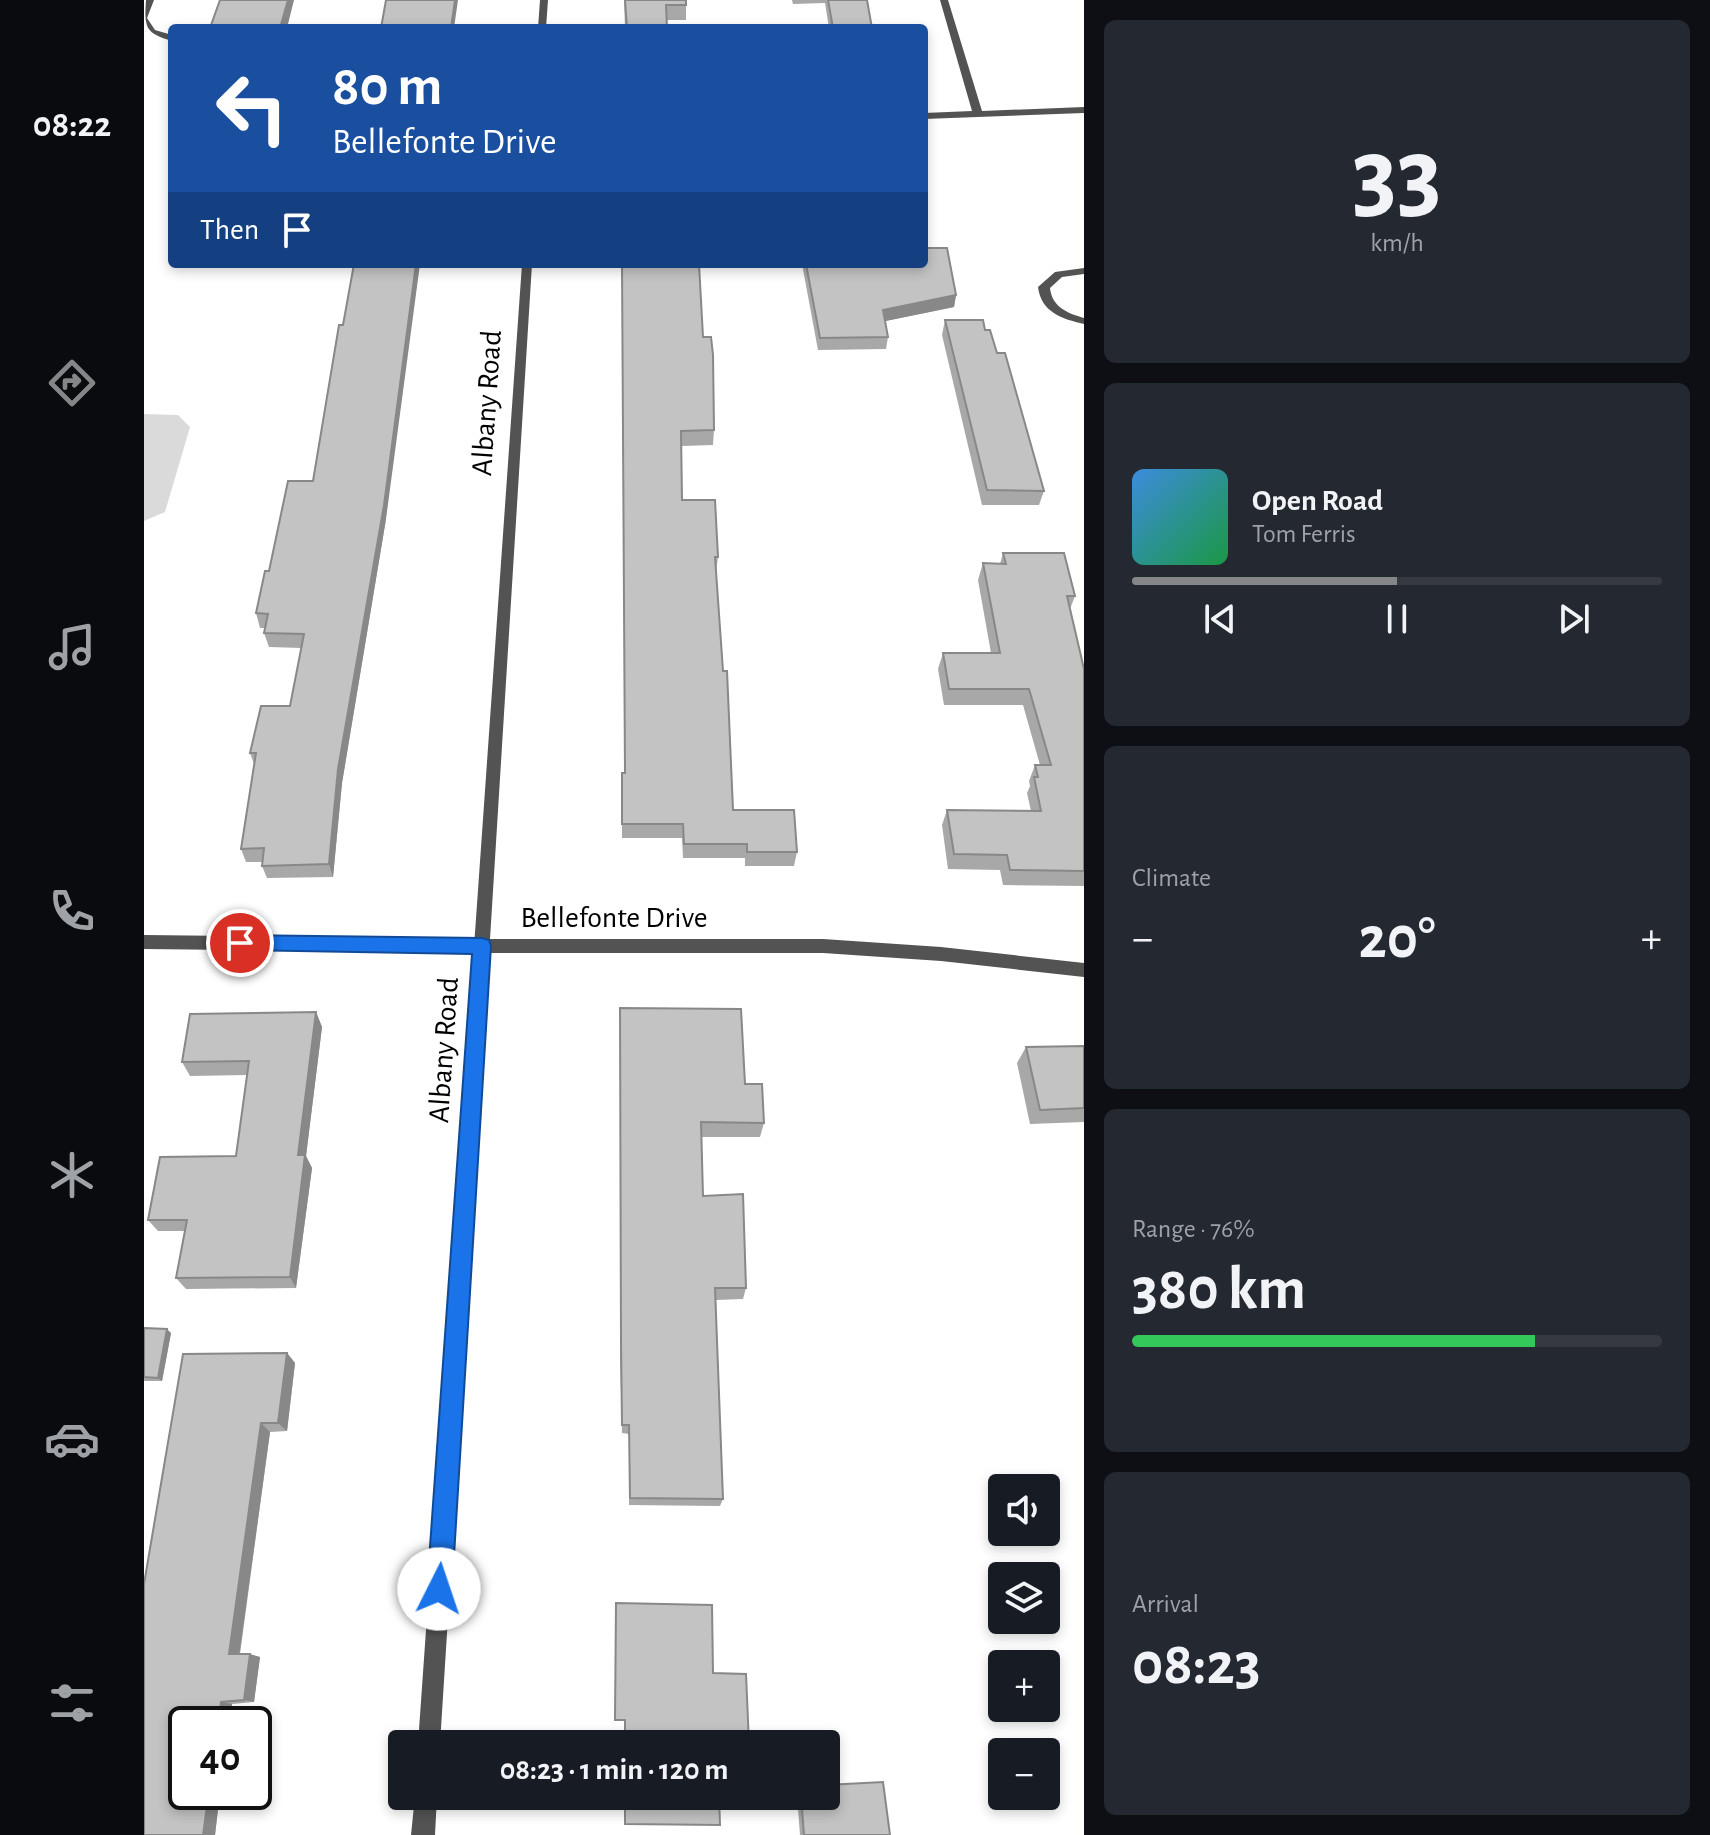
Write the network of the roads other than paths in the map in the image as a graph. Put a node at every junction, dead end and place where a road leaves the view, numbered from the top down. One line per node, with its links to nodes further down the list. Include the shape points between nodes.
1 (150, 0): 4 (street)
2 (544, 0): 5 (street)
3 (944, 0): 8 (street)
4 (144, 19): 6 (street, via 152,32)
5 (542, 24)
6 (168, 37)
7 (1084, 110): 8 (street)
8 (978, 114): 9 (street)
9 (928, 116)
10 (527, 268): 14 (street, Albany Road)
11 (1084, 271): 12 (street, via 1059,274 1044,287 1049,305)
12 (1084, 321)
13 (144, 942): 14 (street, Bellefonte Drive)
14 (482, 946): 15 (street, Bellefonte Drive, via 823,946); 16 (street, Albany Road)
15 (1084, 970)
16 (430, 1730)
17 (425, 1810): 18 (street)
18 (423, 1835)

